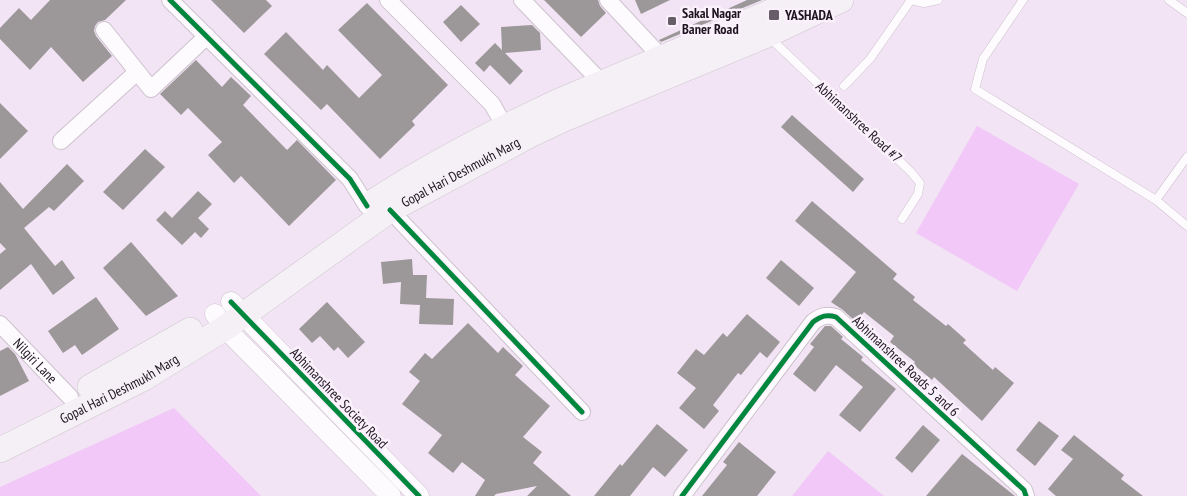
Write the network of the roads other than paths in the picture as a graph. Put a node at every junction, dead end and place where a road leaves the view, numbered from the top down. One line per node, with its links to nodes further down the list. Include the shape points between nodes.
1 (170, 0): 14 (street)
2 (388, 0): 19 (street, via 492,104)
3 (522, 0): 17 (street)
4 (608, 0): 15 (street)
5 (799, 0): 15 (main road, Gopal Hari Deshmukh Marg)
6 (841, 0): 13 (main road, Gopal Hari Deshmukh Marg)
7 (911, 0): 8 (lane, via 924,3); 18 (lane, via 870,59)
8 (938, 0)
9 (1023, 0): 22 (lane, via 983,59 976,89)
10 (1169, 0): 11 (lane)
11 (1187, 13)
12 (104, 30): 16 (street)
13 (767, 35): 19 (main road, Gopal Hari Deshmukh Marg, via 564,119); 24 (lane, Abhimanshree Road #7, via 920,183 918,194)
14 (206, 36): 16 (street, via 151,89); 23 (street)
15 (662, 58): 17 (main road, Gopal Hari Deshmukh Marg)
16 (138, 72): 20 (street)
17 (602, 83): 19 (main road, Gopal Hari Deshmukh Marg, via 557,102)
18 (844, 86)
19 (507, 137): 23 (main road, Gopal Hari Deshmukh Marg)
20 (61, 141)
21 (1187, 157): 22 (lane)
22 (1156, 200): 25 (lane)
23 (378, 208): 26 (main road, Gopal Hari Deshmukh Marg); 29 (street)
24 (902, 220)
25 (1187, 226)
26 (228, 315): 28 (main road, Gopal Hari Deshmukh Marg, via 173,340); 31 (main road, Gopal Hari Deshmukh Marg, via 144,378); 32 (street); 33 (street, Abhimanshree Society Road)
27 (0, 324): 28 (street, Nilgiri Lane)
28 (70, 397): 30 (main road, Gopal Hari Deshmukh Marg)
29 (582, 412)
30 (0, 431)
31 (0, 450)
32 (391, 496)
33 (419, 496)
34 (682, 496): 35 (street, Abhimanshree Roads 5 and 6, via 813,322 831,315 1017,483)
35 (1026, 496)

